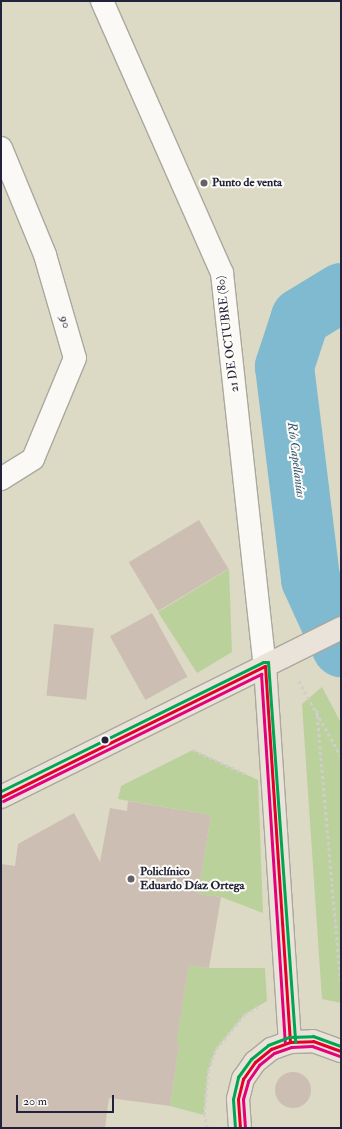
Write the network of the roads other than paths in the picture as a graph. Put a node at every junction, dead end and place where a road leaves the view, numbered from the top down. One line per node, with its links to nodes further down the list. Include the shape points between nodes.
1 (102, 1): 5 (street, 21 DE OCTUBRE (80), via 222,273)
2 (1, 148): 3 (street, 90, via 45,255 76,358 33,458)
3 (1, 480)
4 (341, 628): 5 (main road)
5 (265, 666): 6 (main road); 7 (main road)
6 (1, 797)
7 (290, 1042): 8 (main road, via 313,1041); 9 (main road, via 255,1062 244,1079 238,1099)
8 (341, 1051)
9 (240, 1128)

